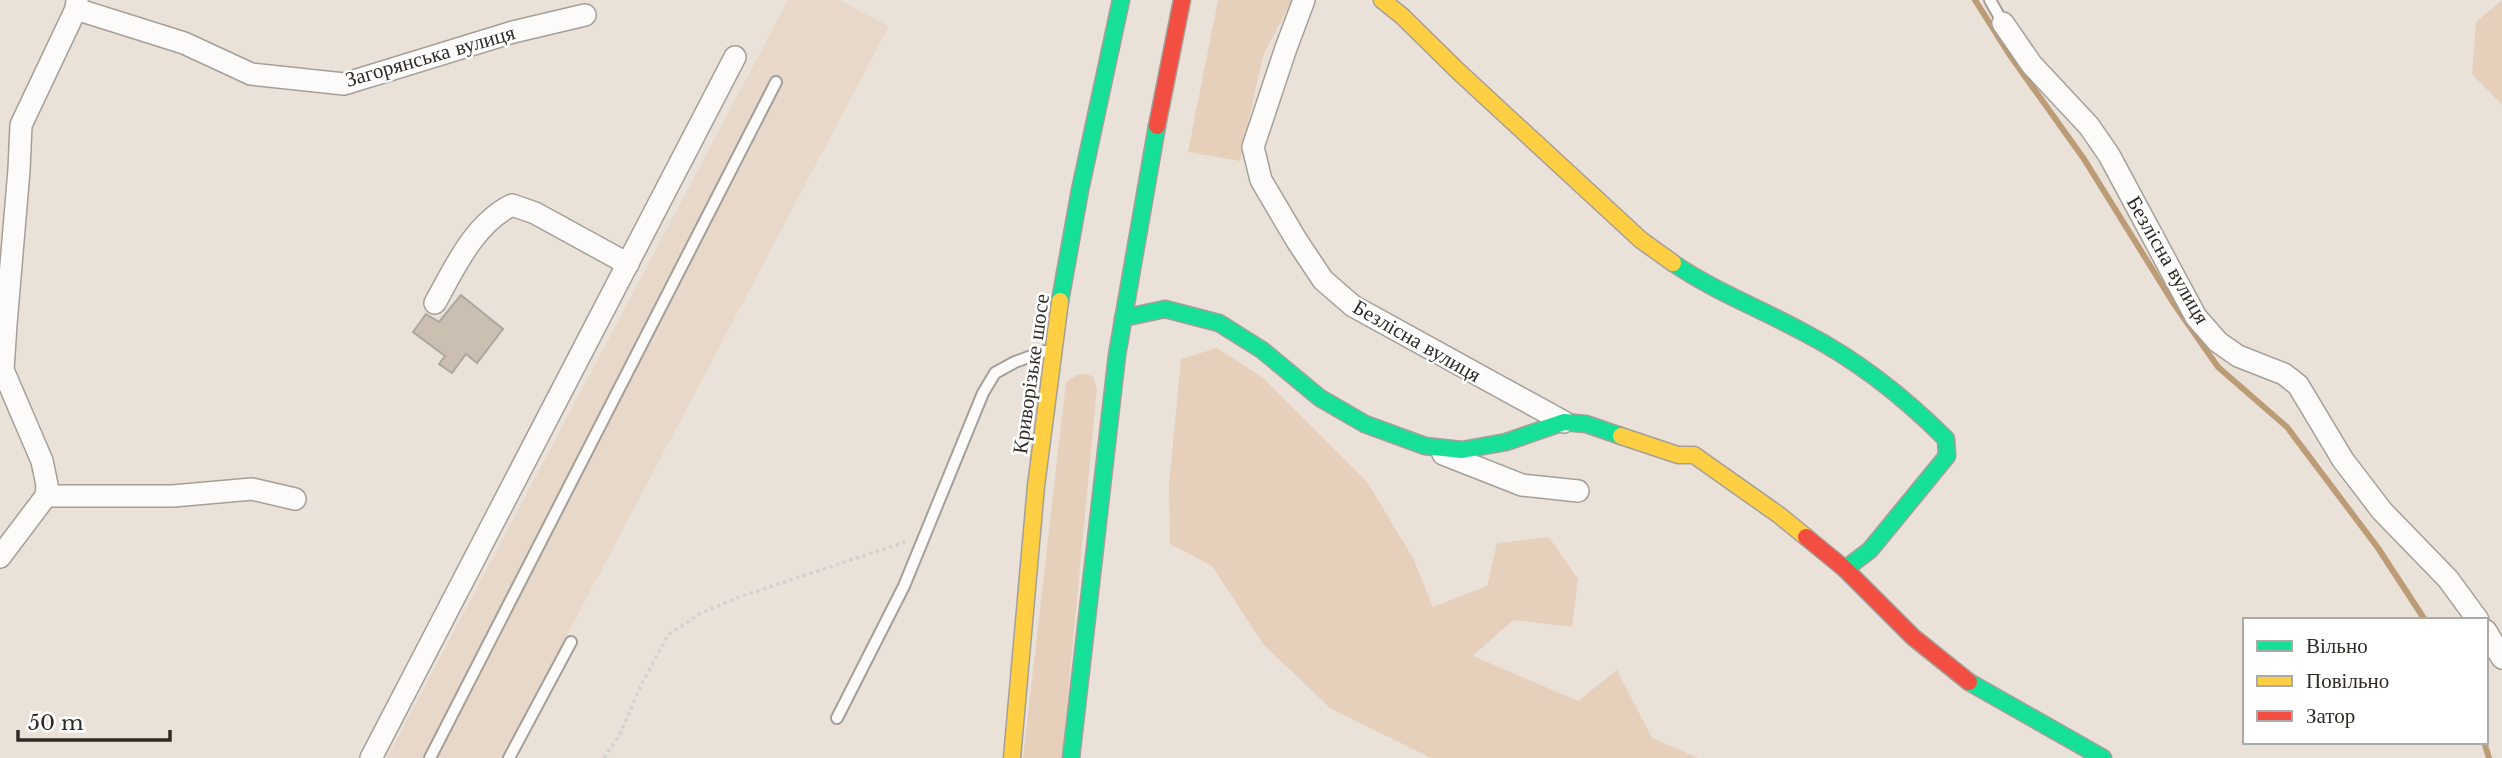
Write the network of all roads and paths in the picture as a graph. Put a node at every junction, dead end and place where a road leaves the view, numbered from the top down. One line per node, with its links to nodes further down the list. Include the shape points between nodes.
1 (1121, 0): 15 (main road, Криворізьке шосе, via 1075,218)
2 (1182, 0): 14 (main road)
3 (1304, 0): 16 (street, Безлісна вулиця, via 1253,147 1261,180 1297,242 1323,280 1353,306)
4 (1382, 0): 23 (main road, via 1641,240 1697,279 1808,334 1862,368 1946,439 1947,456 1870,550)
5 (1990, 0): 8 (lane, Безлісна вулиця)
6 (76, 4): 7 (street, Загорянська вулиця, via 184,43 251,74 344,84); 11 (street, Загорянська вулиця)
7 (585, 15)
8 (2003, 23): 24 (street, Безлісна вулиця, via 2032,65 2089,126 2109,155 2196,317 2238,356 2284,374 2298,385 2343,460 2382,511 2448,579)
9 (736, 57): 12 (street)
10 (776, 82): 30 (lane)
11 (10, 123): 19 (street, Загорянська вулиця, via 4,370 42,461)
12 (628, 264): 13 (street, via 536,213 512,205 485,223); 29 (street)
13 (436, 303)
14 (1123, 318): 17 (main road, Безлісна вулиця, via 1166,309 1219,323 1262,350 1320,398 1365,424); 34 (main road)
15 (1054, 348): 21 (lane, via 995,373); 33 (main road, Криворізьке шосе, via 1024,591)
16 (1564, 422): 17 (main road, Безлісна вулиця, via 1506,442 1462,450); 23 (main road, Безлісна вулиця, via 1586,424 1678,455 1695,455)
17 (1425, 446): 18 (street, via 1522,485)
18 (1578, 491)
19 (46, 496): 20 (street, via 173,496 252,489); 22 (street)
20 (295, 499)
21 (932, 518): 28 (lane, via 904,586); 32 (path, via 910,540 739,597 701,613 668,635)
22 (0, 557)
23 (1844, 569): 35 (main road, Безлісна вулиця, via 1965,680)
24 (2477, 618)
25 (2488, 634): 27 (street)
26 (571, 642): 31 (lane)
27 (2502, 659)
28 (837, 718)
29 (371, 758)
30 (430, 758)
31 (509, 758)
32 (604, 758)
33 (1012, 758)
34 (1071, 758)
35 (2103, 758)

